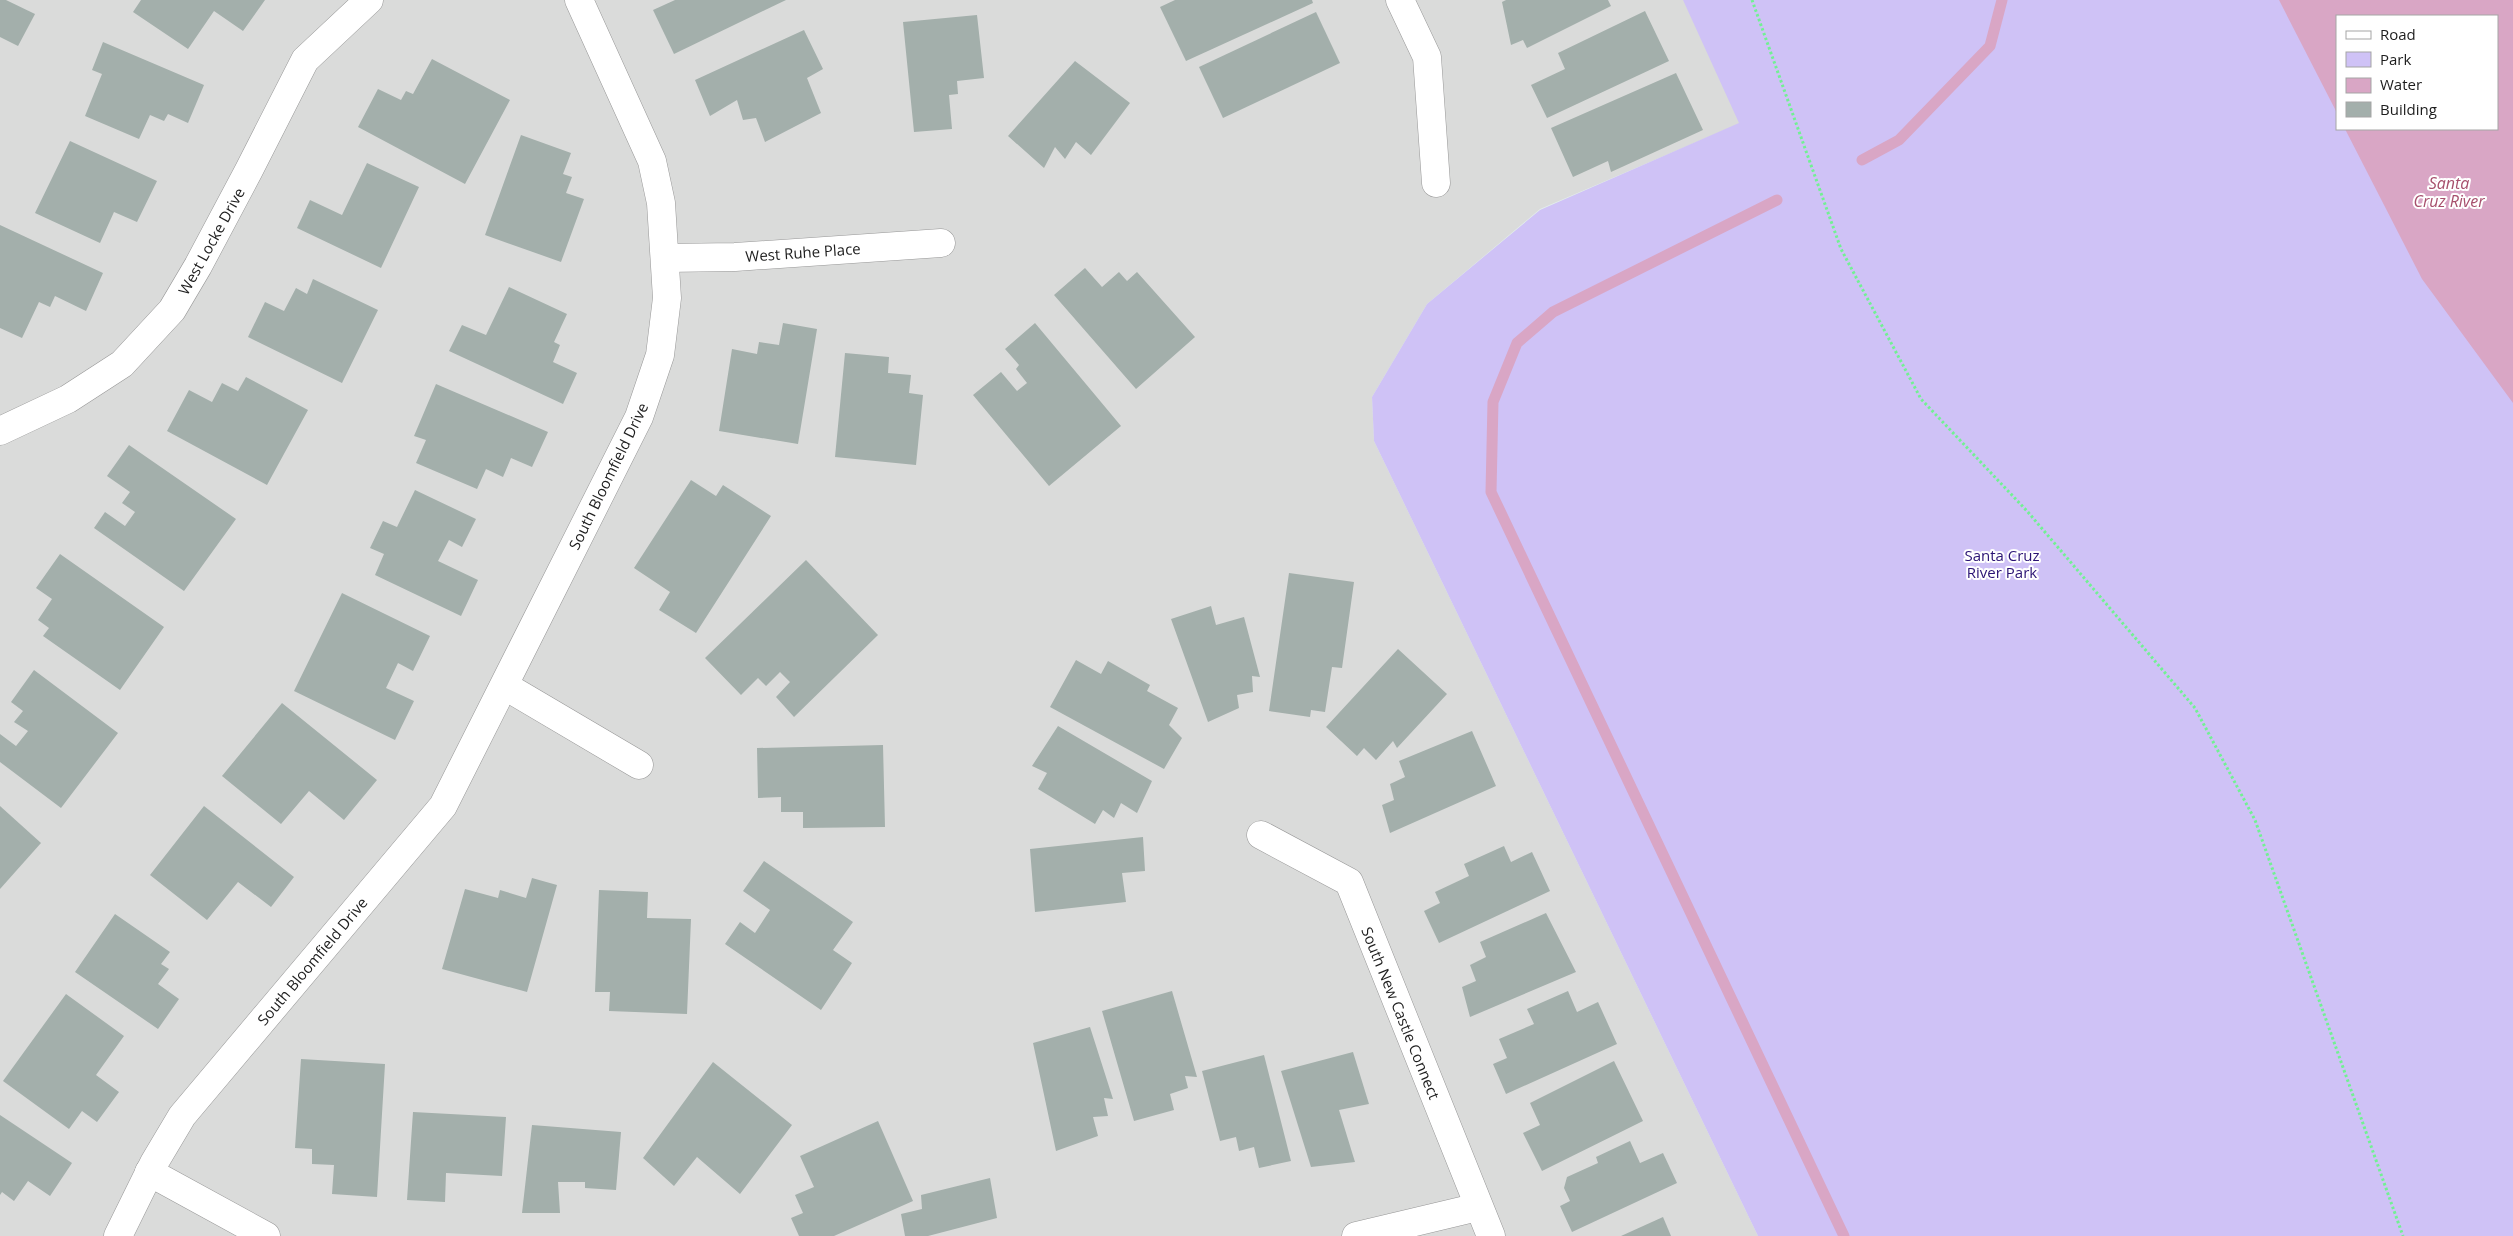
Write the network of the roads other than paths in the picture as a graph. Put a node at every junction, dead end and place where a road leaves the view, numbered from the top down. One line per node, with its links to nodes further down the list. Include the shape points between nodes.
1 (369, 0): 7 (street, West Locke Drive, via 305,60 172,310 122,364 68,399)
2 (579, 0): 6 (street, South Bloomfield Drive, via 652,161)
3 (1400, 0): 4 (street, via 1427,56)
4 (1436, 184)
5 (941, 243): 6 (street, West Ruhe Place, via 735,257)
6 (665, 258): 8 (street, South Bloomfield Drive, via 667,298 660,355 639,417)
7 (0, 431)
8 (505, 686): 9 (street); 11 (street, South Bloomfield Drive, via 443,806 182,1116)
9 (639, 765)
10 (1261, 835): 12 (street, South New Castle Connect, via 1349,882)
11 (150, 1172): 13 (street, South Bloomfield Drive); 14 (street)
12 (1478, 1207): 15 (street); 16 (street, South New Castle Connect)
13 (118, 1236)
14 (266, 1236)
15 (1356, 1236)
16 (1491, 1236)

